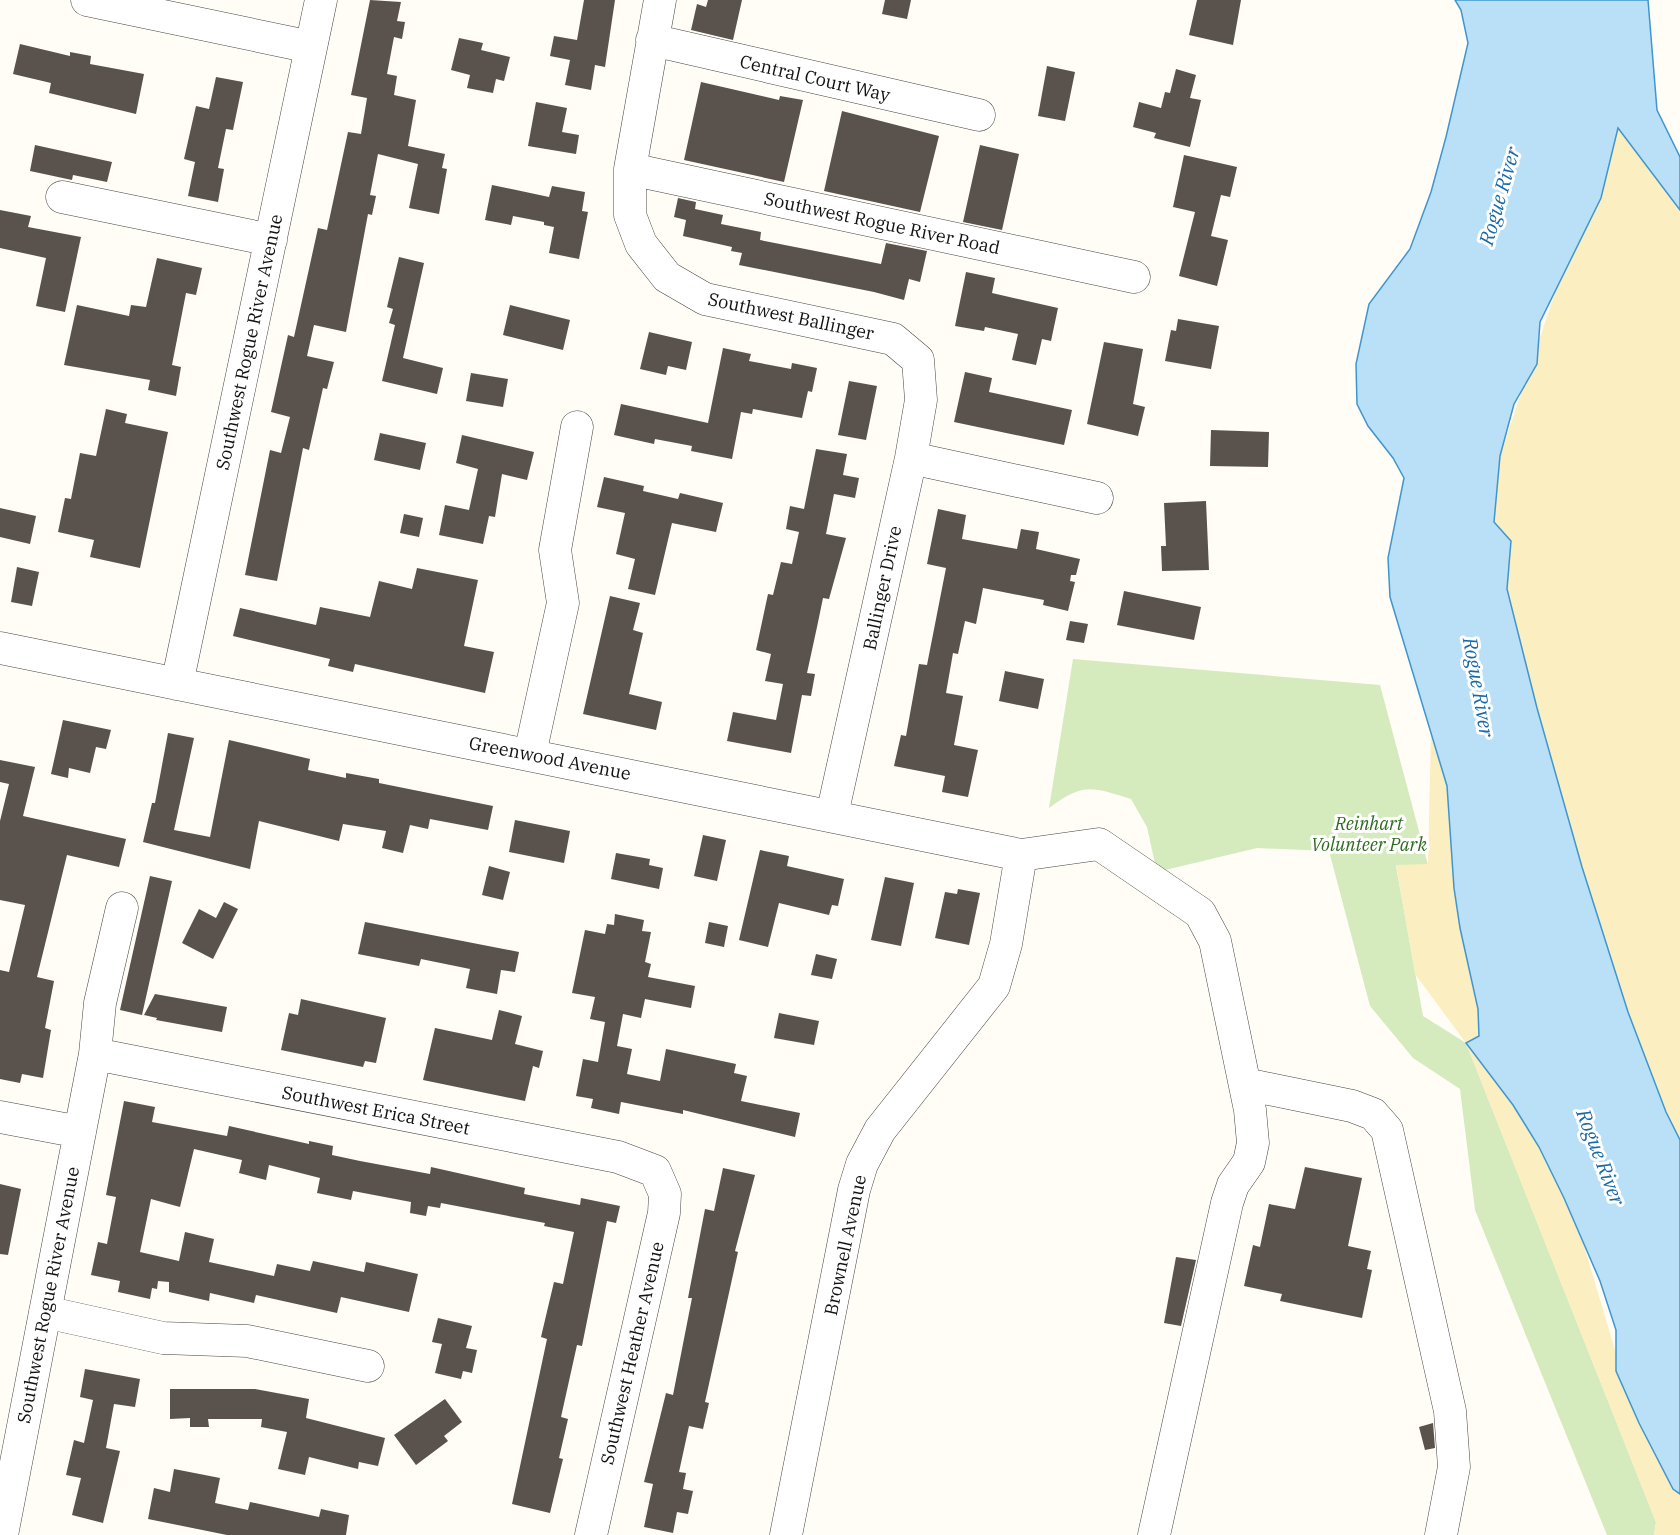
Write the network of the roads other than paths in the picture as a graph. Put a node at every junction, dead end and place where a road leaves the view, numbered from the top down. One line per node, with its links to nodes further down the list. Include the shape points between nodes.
1 (87, 0): 5 (street)
2 (321, 0): 5 (street, Southwest Rogue River Avenue)
3 (660, 0): 4 (street, Southwest Ballinger)
4 (652, 40): 6 (street, Central Court Way); 7 (street, Southwest Ballinger)
5 (311, 47): 9 (street, Southwest Rogue River Avenue)
6 (979, 116)
7 (630, 169): 10 (street, Southwest Rogue River Road); 11 (street, Southwest Ballinger, via 630,215 641,244 668,277 705,299 893,339)
8 (63, 197): 9 (street)
9 (271, 240): 16 (street, Southwest Rogue River Avenue)
10 (1134, 277)
11 (918, 360): 13 (street, Ballinger Drive, via 921,400)
12 (577, 427): 17 (street, via 555,550 563,603)
13 (911, 458): 14 (street); 18 (street, Ballinger Drive)
14 (1097, 498)
15 (0, 648): 16 (street, Greenwood Avenue)
16 (177, 684): 17 (street, Greenwood Avenue)
17 (530, 754): 18 (street, Greenwood Avenue)
18 (832, 815): 19 (street, Greenwood Avenue)
19 (1021, 855): 22 (street, Greenwood Avenue, via 1100,844 1200,913 1215,941); 30 (street, Brownell Avenue, via 1006,944 994,986 880,1130 862,1164)
20 (122, 908): 21 (street, Southwest Rogue River Avenue, via 100,1003)
21 (95, 1054): 24 (street, Southwest Rogue River Avenue); 25 (street, Southwest Erica Street, via 618,1157)
22 (1245, 1084): 31 (street, via 1254,1143 1249,1162 1233,1185 1227,1203); 32 (street, via 1352,1106 1372,1114 1387,1130 1450,1411 1454,1467)
23 (0, 1117): 24 (street)
24 (80, 1132): 26 (street, Southwest Rogue River Avenue)
25 (655, 1171): 29 (street, Southwest Heather Avenue, via 665,1194 664,1213)
26 (45, 1312): 27 (street, via 163,1338 247,1341); 28 (street, Southwest Rogue River Avenue)
27 (368, 1366)
28 (3, 1534)
29 (591, 1535)
30 (786, 1535)
31 (1154, 1535)
32 (1441, 1535)

